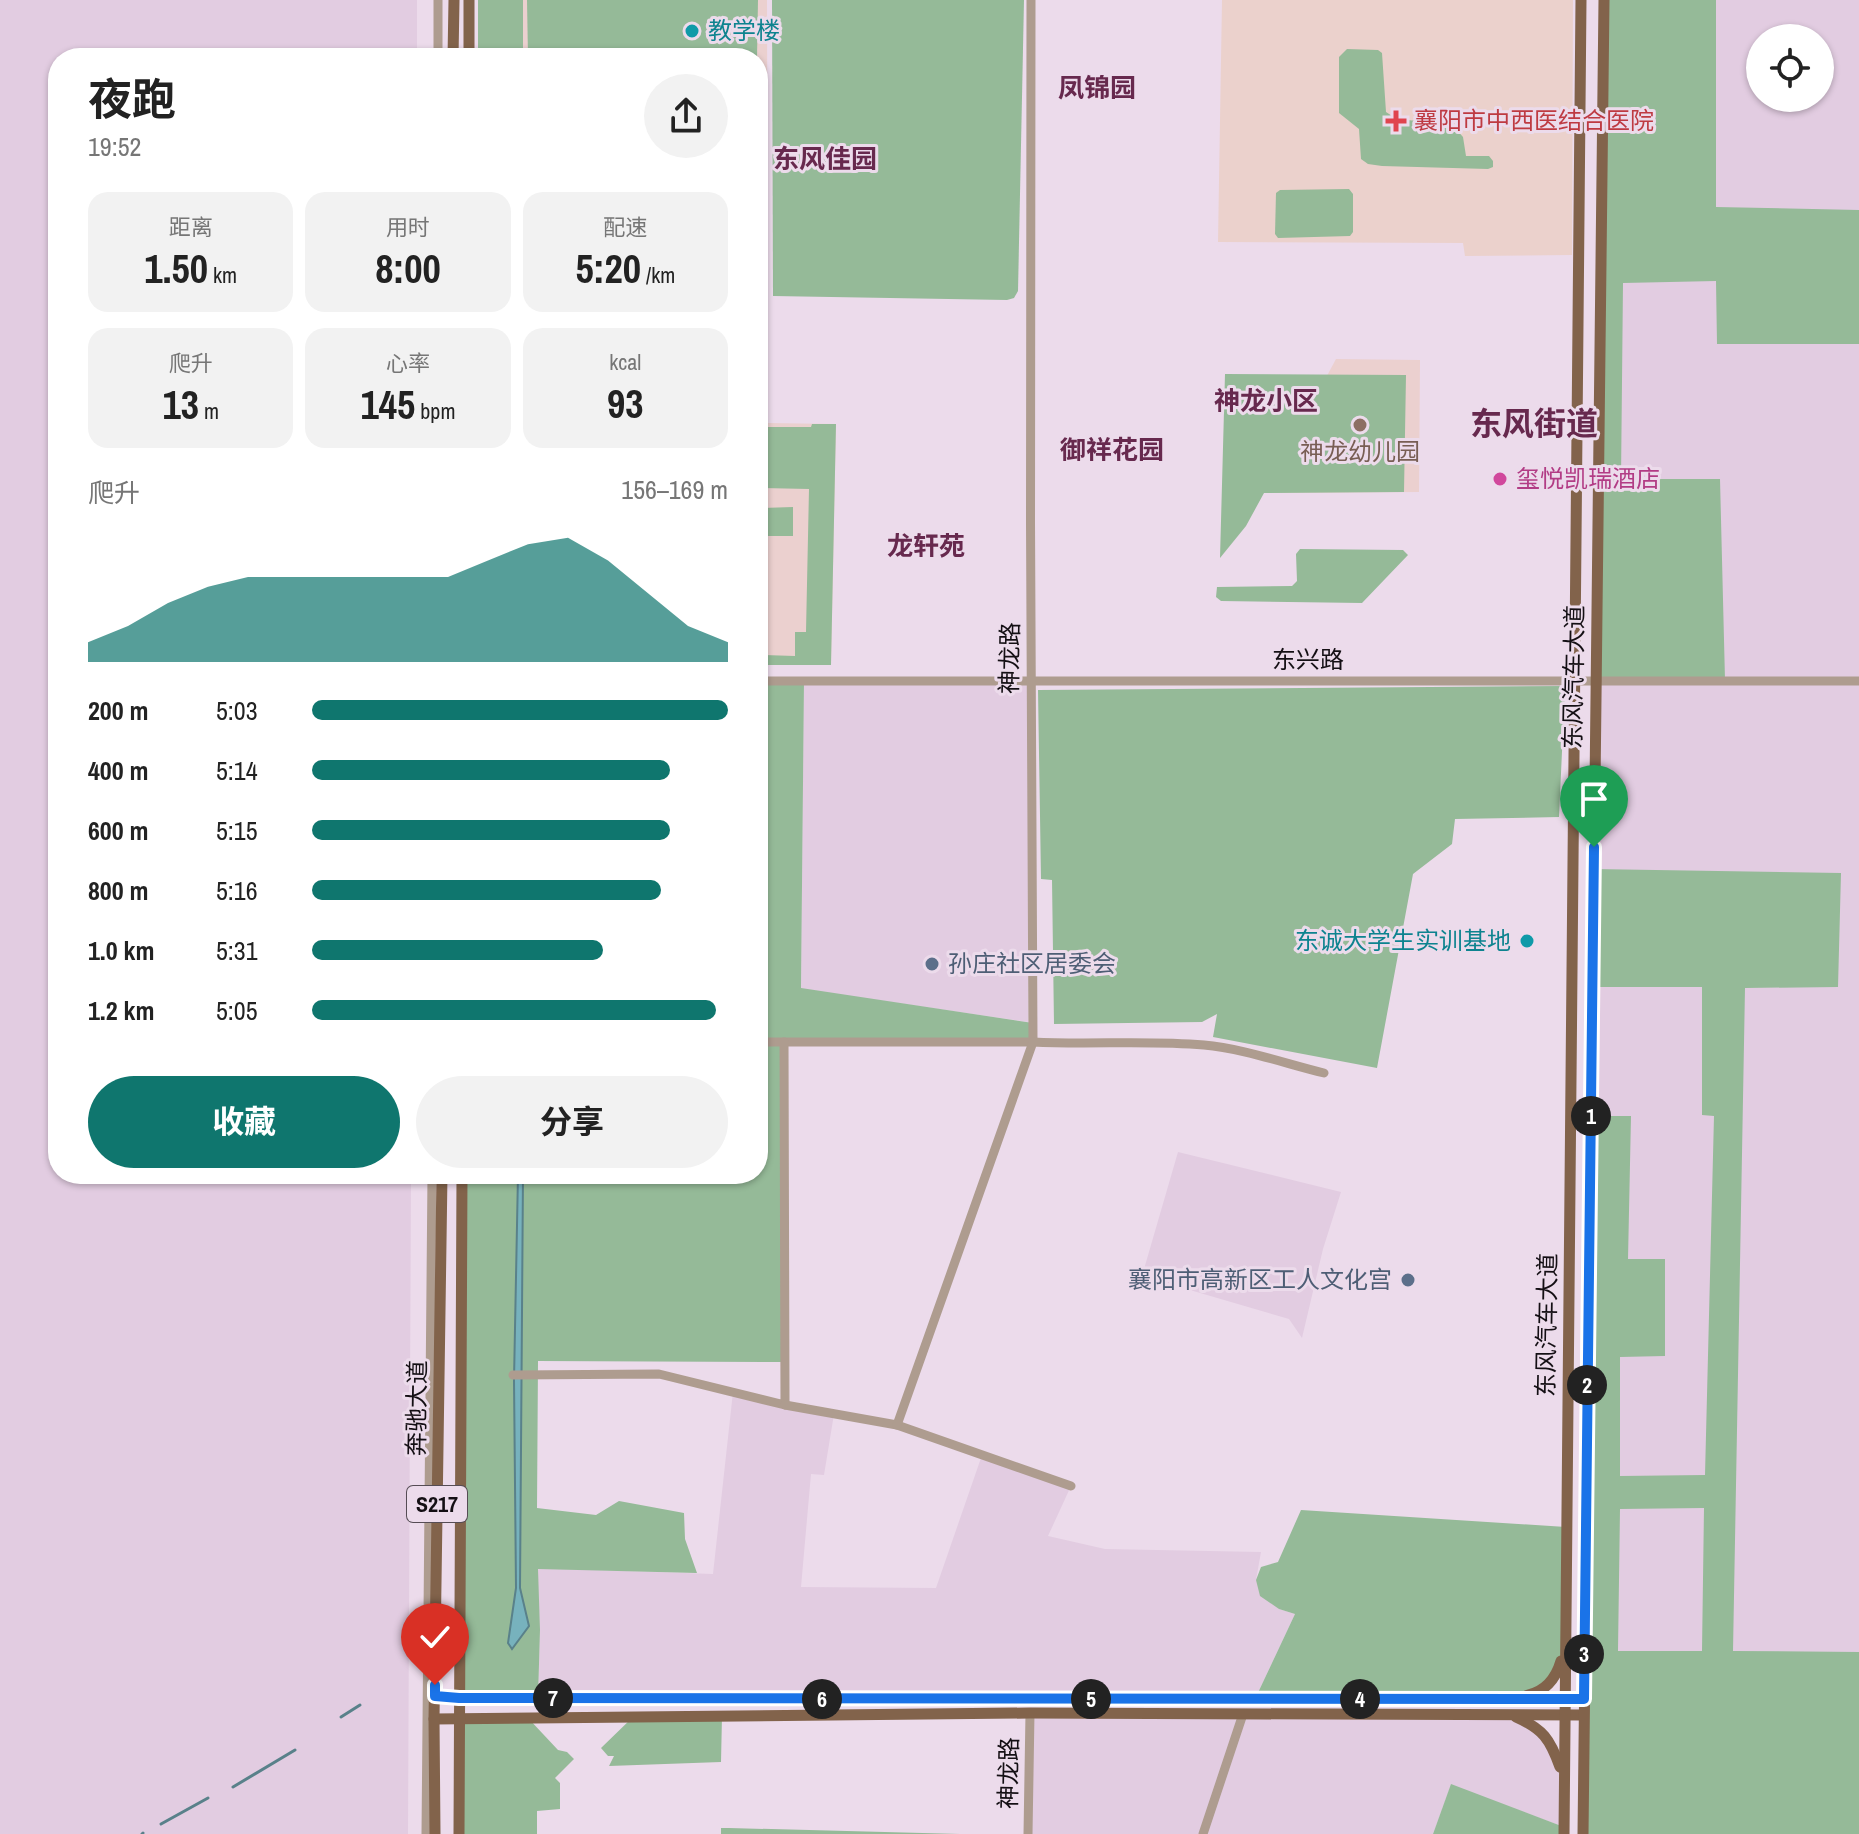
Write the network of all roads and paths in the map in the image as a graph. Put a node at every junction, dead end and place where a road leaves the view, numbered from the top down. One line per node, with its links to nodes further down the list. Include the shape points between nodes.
1 (469, 0): 9 (main road)
2 (1031, 0): 13 (street, 神龙路)
3 (1581, 0): 10 (main road, 东风汽车大道)
4 (1604, 0): 11 (main road, 东风汽车大道)
5 (438, 2): 6 (street); 7 (street)
6 (454, 2): 8 (main road)
7 (438, 48)
8 (453, 48)
9 (469, 48)
10 (1576, 679): 11 (street, 东兴路); 13 (street, 东兴路); 26 (main road, 东风汽车大道)
11 (1596, 679): 14 (street, 东兴路); 31 (main road, 东风汽车大道)
12 (768, 681): 13 (street, 东兴路)
13 (1029, 681): 17 (street, 神龙路)
14 (1859, 681)
15 (768, 1042): 16 (street)
16 (784, 1042): 17 (street); 23 (street)
17 (1033, 1042): 18 (street, via 1207,1045); 24 (street)
18 (1324, 1073)
19 (432, 1184): 27 (street)
20 (442, 1184): 27 (main road, 奔驰大道 / S217)
21 (462, 1184): 28 (main road, 奔驰大道 / S217)
22 (513, 1375): 23 (street, via 659,1374)
23 (785, 1405): 24 (street)
24 (897, 1425): 25 (street)
25 (1071, 1486)
26 (1565, 1645): 29 (main road, via 1557,1674 1539,1693); 30 (main road, 东风汽车大道)
27 (432, 1688): 28 (main road); 37 (main road, 奔驰大道 / S217); 40 (street)
28 (459, 1698): 29 (main road); 38 (main road, 奔驰大道 / S217)
29 (1511, 1699): 30 (main road)
30 (1564, 1699): 31 (main road); 35 (main road, 东风汽车大道)
31 (1584, 1699): 36 (main road, 东风汽车大道)
32 (1030, 1713): 33 (main road); 38 (main road); 43 (street, 神龙路)
33 (1243, 1714): 34 (main road); 44 (street)
34 (1511, 1715): 35 (main road); 39 (main road, via 1534,1724 1551,1741)
35 (1564, 1715): 36 (main road); 39 (main road, 东风汽车大道)
36 (1583, 1715): 46 (main road, 东风汽车大道)
37 (434, 1719): 38 (main road); 41 (main road, 奔驰大道 / S217)
38 (459, 1719): 42 (main road, 奔驰大道 / S217)
39 (1564, 1777): 45 (main road, 东风汽车大道)
40 (426, 1834)
41 (435, 1834)
42 (459, 1834)
43 (1028, 1834)
44 (1203, 1834)
45 (1564, 1834)
46 (1583, 1834)

